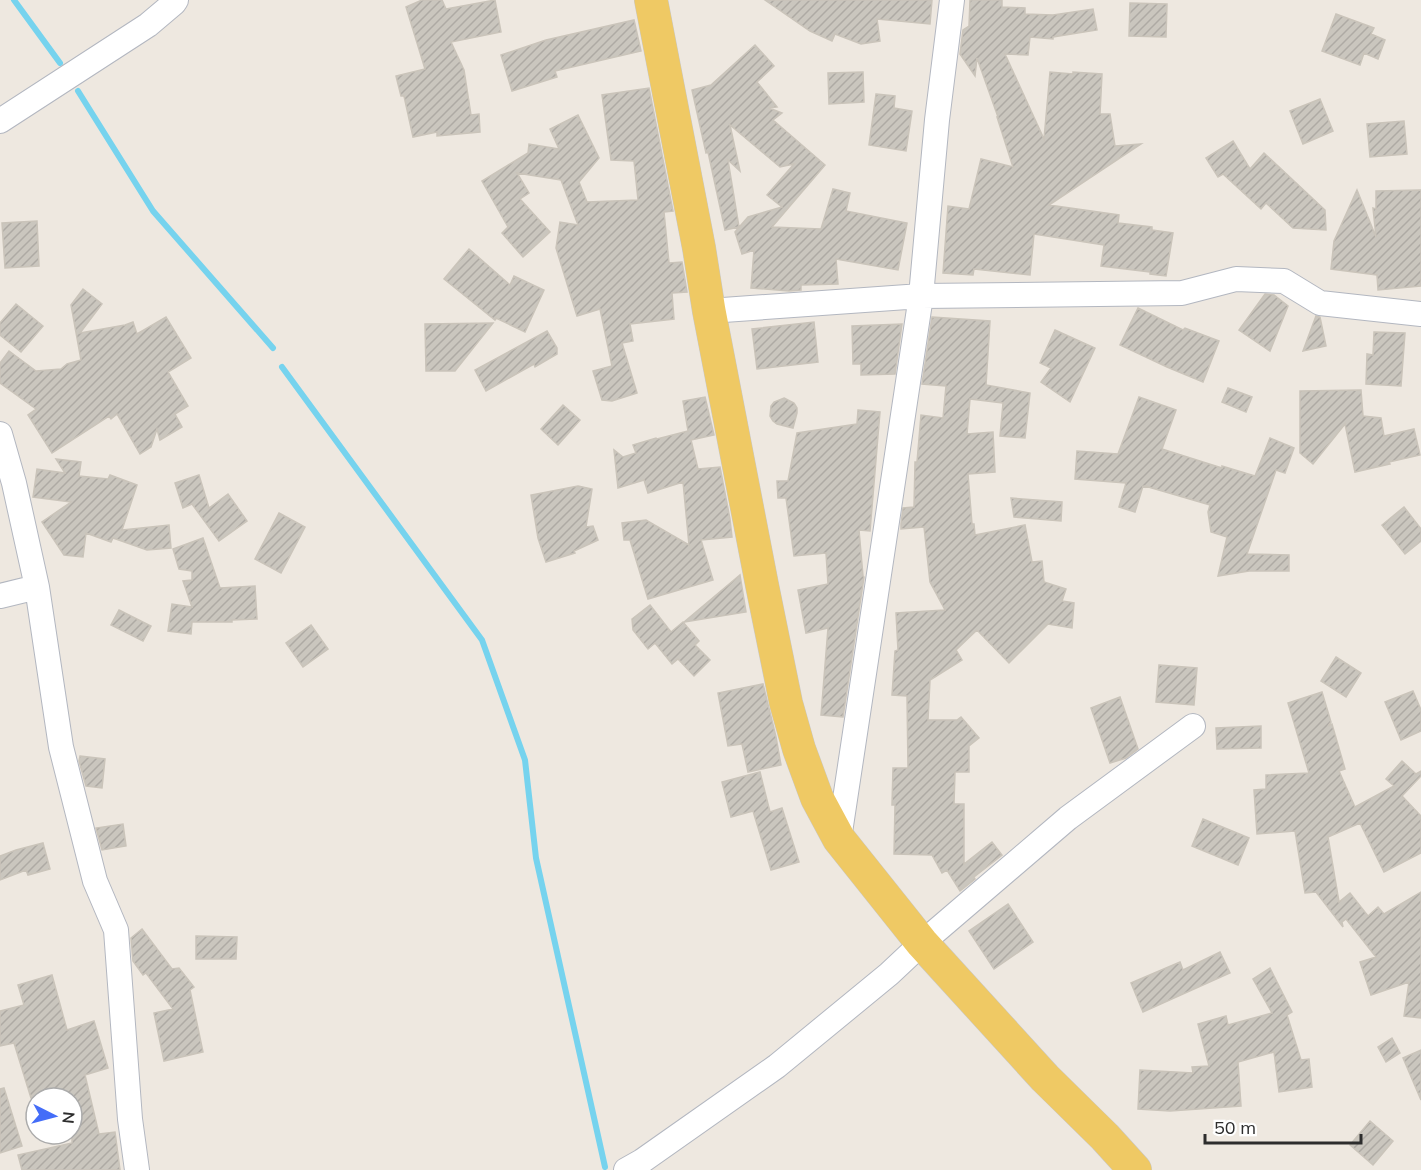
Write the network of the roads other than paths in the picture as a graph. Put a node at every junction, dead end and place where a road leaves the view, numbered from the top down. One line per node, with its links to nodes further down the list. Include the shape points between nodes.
1 (176, 0): 4 (street, via 148,25)
2 (651, 0): 6 (main road)
3 (952, 0): 5 (street)
4 (0, 121)
5 (921, 297): 6 (street); 7 (street, via 1182,292 1236,279 1284,281 1320,303); 12 (street)
6 (709, 311): 12 (main road, via 786,703 817,798)
7 (1421, 314)
8 (0, 434): 9 (street)
9 (37, 587): 10 (street); 14 (street, via 61,747 95,881 116,930)
10 (0, 596)
11 (1193, 726): 13 (street, via 1068,818)
12 (839, 839): 13 (main road)
13 (922, 942): 15 (street, via 777,1066); 16 (main road)
14 (137, 1170)
15 (626, 1170)
16 (1135, 1170)

